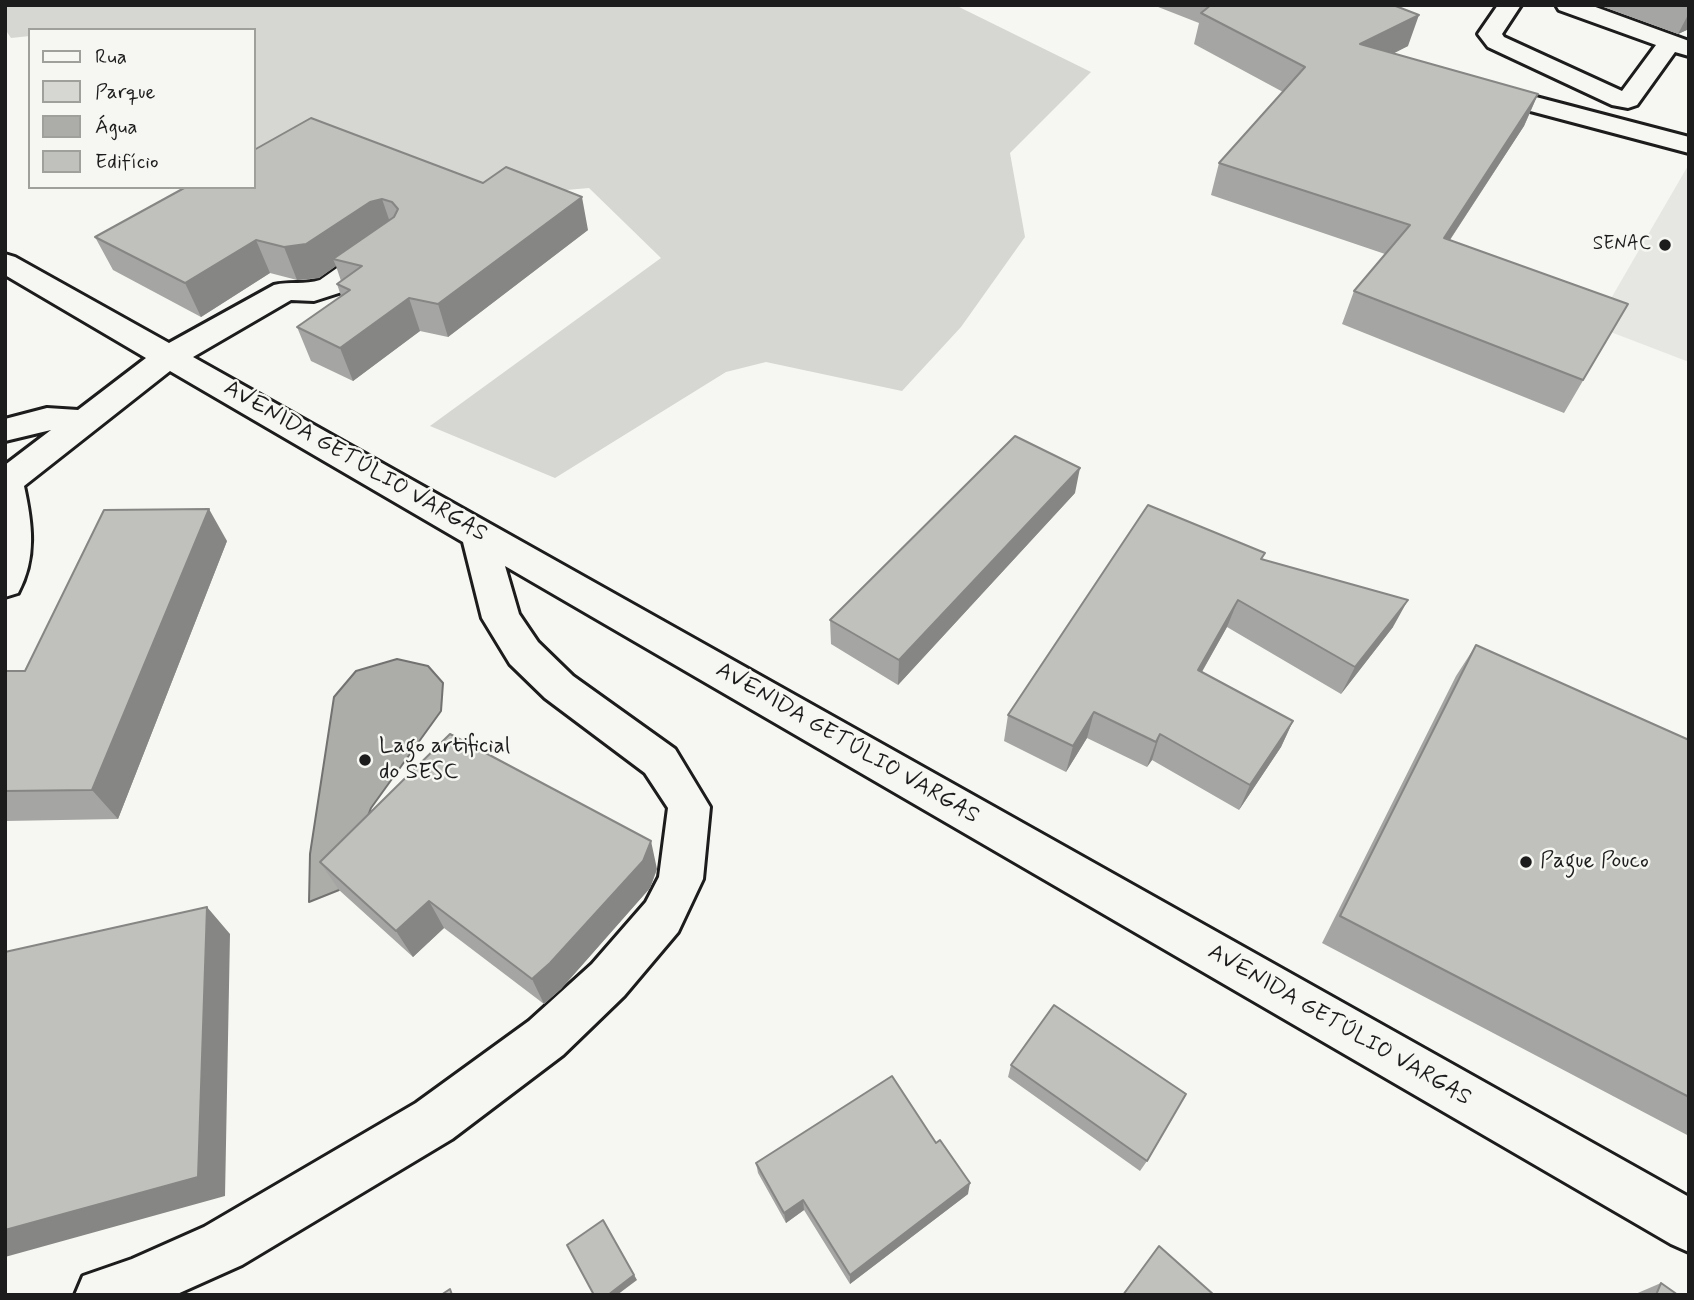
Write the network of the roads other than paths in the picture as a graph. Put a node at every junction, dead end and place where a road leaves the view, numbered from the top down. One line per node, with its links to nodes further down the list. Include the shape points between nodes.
1 (1510, 5): 3 (street, via 1490,34 1496,41 1621,100 1628,100)
2 (1567, 5): 3 (street)
3 (1679, 45)
4 (1513, 99): 5 (street)
5 (1689, 145)
6 (392, 243): 8 (street, via 331,286 314,292 285,291)
7 (5, 263): 8 (street, AVENIDA GETÚLIO VARGAS)
8 (169, 356): 9 (street); 12 (street, AVENIDA GETÚLIO VARGAS)
9 (82, 421): 10 (street, via 47,419); 11 (street)
10 (5, 430)
11 (6, 482): 13 (street, via 15,527 15,557)
12 (478, 532): 14 (street, AVENIDA GETÚLIO VARGAS); 15 (street, via 501,618 524,653 559,687 660,761 690,807 681,879 662,917 608,980 546,1038 434,1121 223,1246)
13 (5, 583)
14 (1689, 1226)
15 (102, 1295)

